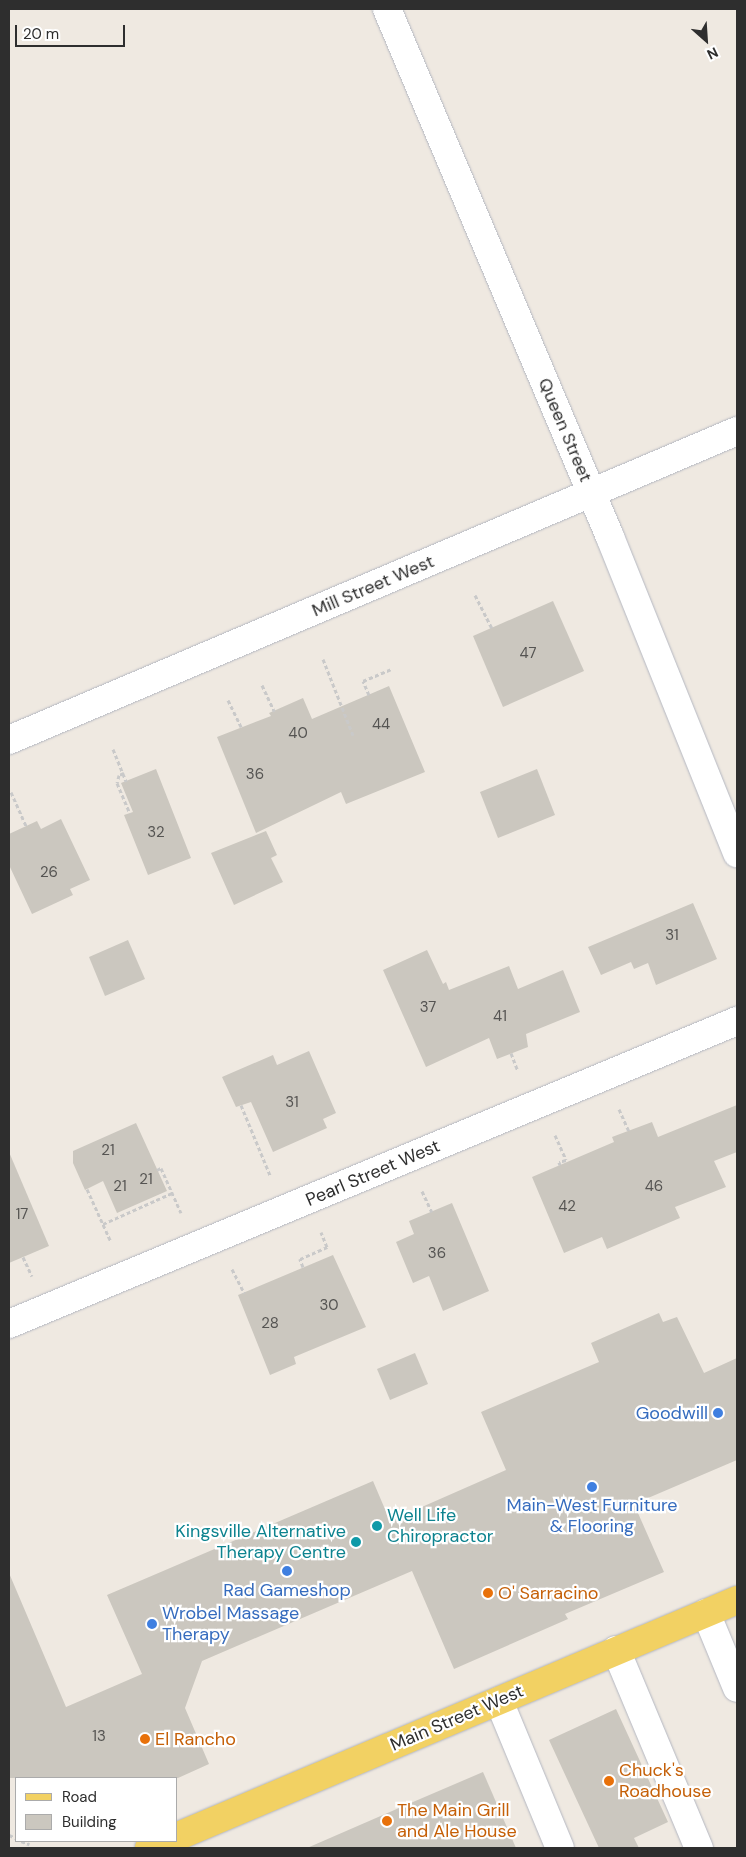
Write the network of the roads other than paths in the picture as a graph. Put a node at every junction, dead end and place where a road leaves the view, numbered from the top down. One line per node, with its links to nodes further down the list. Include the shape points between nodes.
1 (388, 9): 3 (street, Queen Street)
2 (737, 432): 3 (street, Mill Street West)
3 (591, 493): 4 (street, Mill Street West); 5 (street, Queen Street)
4 (9, 740)
5 (737, 853)
6 (737, 1021): 7 (street, Pearl Street West)
7 (9, 1324)
8 (737, 1600): 9 (main road, Main Street West)
9 (706, 1613): 10 (main road, Main Street West); 11 (street)
10 (616, 1650): 12 (main road, Main Street West); 17 (street)
11 (737, 1688)
12 (499, 1701): 13 (main road, Main Street West); 16 (street)
13 (178, 1836)
14 (164, 1842): 15 (main road)
15 (149, 1848)
16 (560, 1848)
17 (699, 1848)

